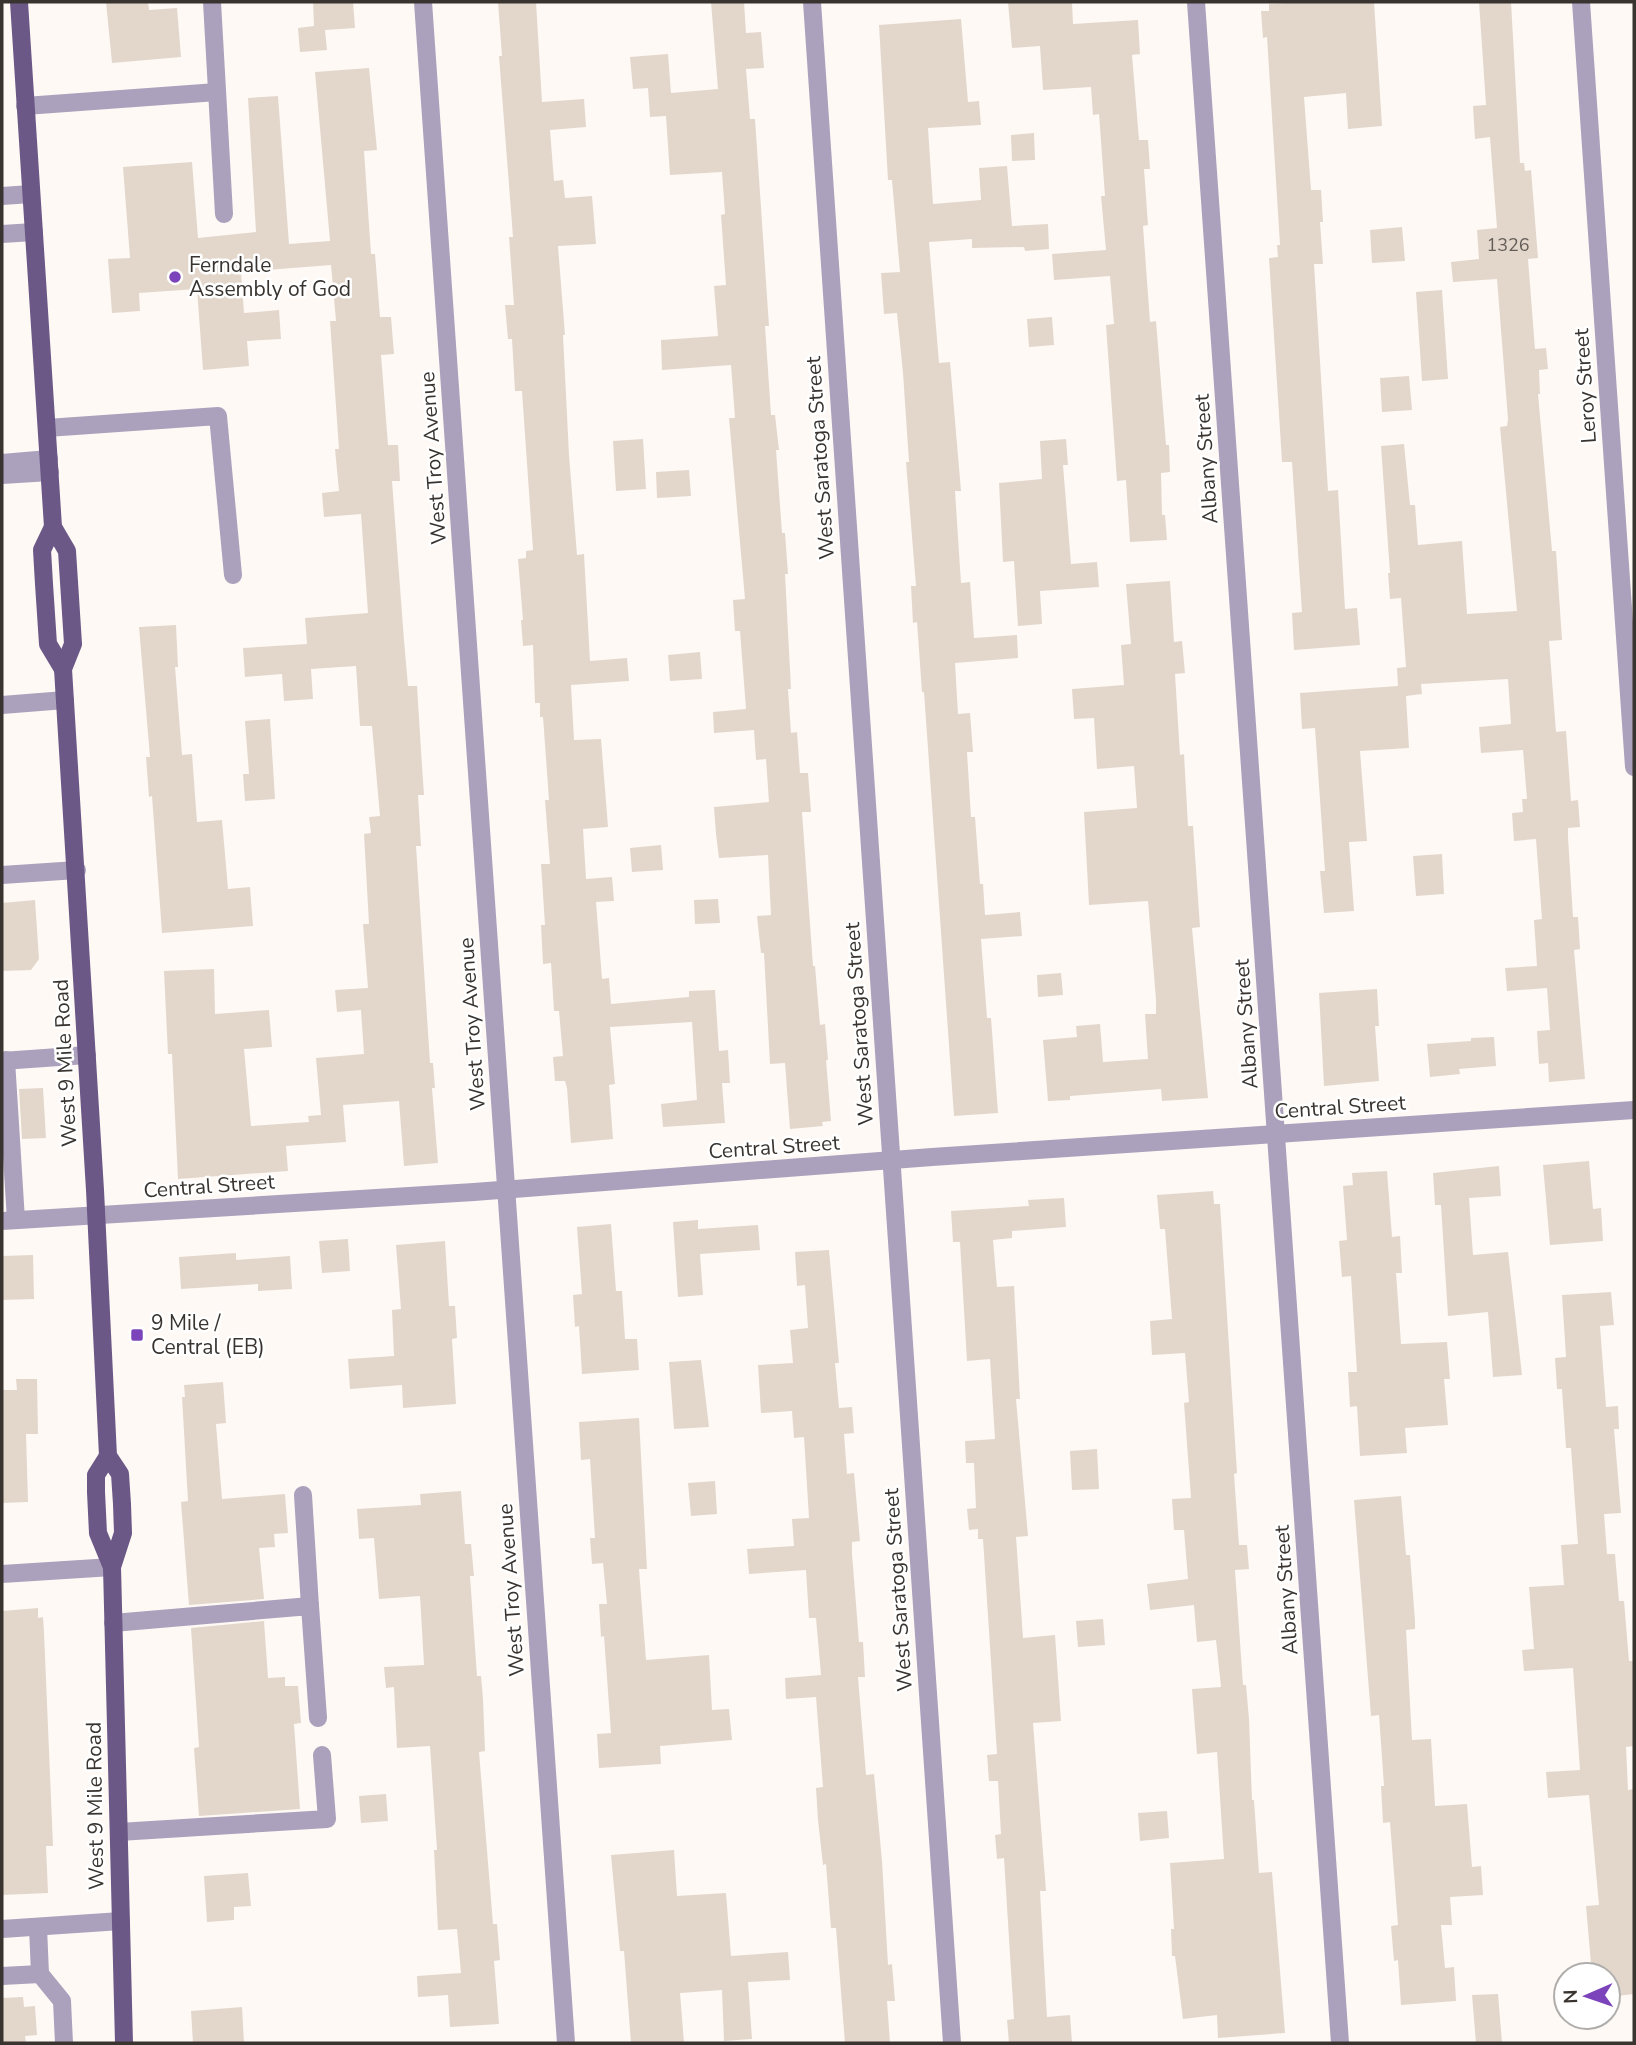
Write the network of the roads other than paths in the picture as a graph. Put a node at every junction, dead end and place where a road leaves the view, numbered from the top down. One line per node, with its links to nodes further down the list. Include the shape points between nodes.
1 (19, 2): 8 (main road, West 9 Mile Road)
2 (212, 2): 7 (street)
3 (424, 2): 31 (street, West Troy Avenue)
4 (812, 2): 30 (street, West Saratoga Street)
5 (1196, 2): 29 (street, Albany Street)
6 (1581, 2): 23 (street, Leroy Street)
7 (217, 93): 8 (street); 11 (street)
8 (25, 106): 9 (main road, West 9 Mile Road)
9 (31, 194): 10 (street); 12 (main road, West 9 Mile Road)
10 (2, 196)
11 (224, 214)
12 (34, 232): 13 (street); 14 (main road, West 9 Mile Road)
13 (2, 234)
14 (47, 428): 16 (main road, West 9 Mile Road); 19 (street, via 218,416)
15 (2, 463): 16 (street)
16 (50, 465): 17 (street); 18 (main road, West 9 Mile Road)
17 (2, 475)
18 (54, 527): 20 (main road, West 9 Mile Road, via 66,551 70,607 72,644); 20 (main road, West 9 Mile Road, via 42,550 44,584 48,644)
19 (233, 575)
20 (63, 669): 21 (main road, West 9 Mile Road)
21 (65, 700): 22 (street); 24 (main road, West 9 Mile Road)
22 (2, 705)
23 (1634, 766)
24 (77, 870): 25 (street); 26 (main road, West 9 Mile Road)
25 (2, 875)
26 (87, 1055): 27 (street); 32 (main road, West 9 Mile Road)
27 (4, 1060): 33 (street)
28 (1634, 1110): 29 (street, Central Street)
29 (1276, 1134): 30 (street, Central Street); 52 (street, Albany Street)
30 (891, 1161): 31 (street, Central Street); 51 (street, West Saratoga Street)
31 (506, 1189): 32 (street, Central Street); 50 (street, West Troy Avenue)
32 (97, 1216): 33 (street, Central Street); 34 (main road, West 9 Mile Road)
33 (9, 1221)
34 (108, 1456): 36 (main road, West 9 Mile Road, via 120,1474 122,1504 123,1533); 36 (main road, West 9 Mile Road, via 96,1475 98,1533)
35 (303, 1494): 38 (street)
36 (112, 1567): 37 (street); 39 (main road, West 9 Mile Road)
37 (2, 1574)
38 (310, 1606): 39 (street); 40 (street)
39 (113, 1623): 42 (main road, West 9 Mile Road)
40 (318, 1718)
41 (322, 1755): 42 (street, via 327,1819)
42 (119, 1832): 43 (main road, West 9 Mile Road)
43 (121, 1921): 44 (street); 49 (main road, West 9 Mile Road)
44 (38, 1927): 45 (street); 46 (street)
45 (2, 1929)
46 (40, 1973): 47 (street); 48 (street, via 62,2001)
47 (2, 1976)
48 (64, 2043)
49 (124, 2043)
50 (566, 2043)
51 (952, 2043)
52 (1340, 2043)

